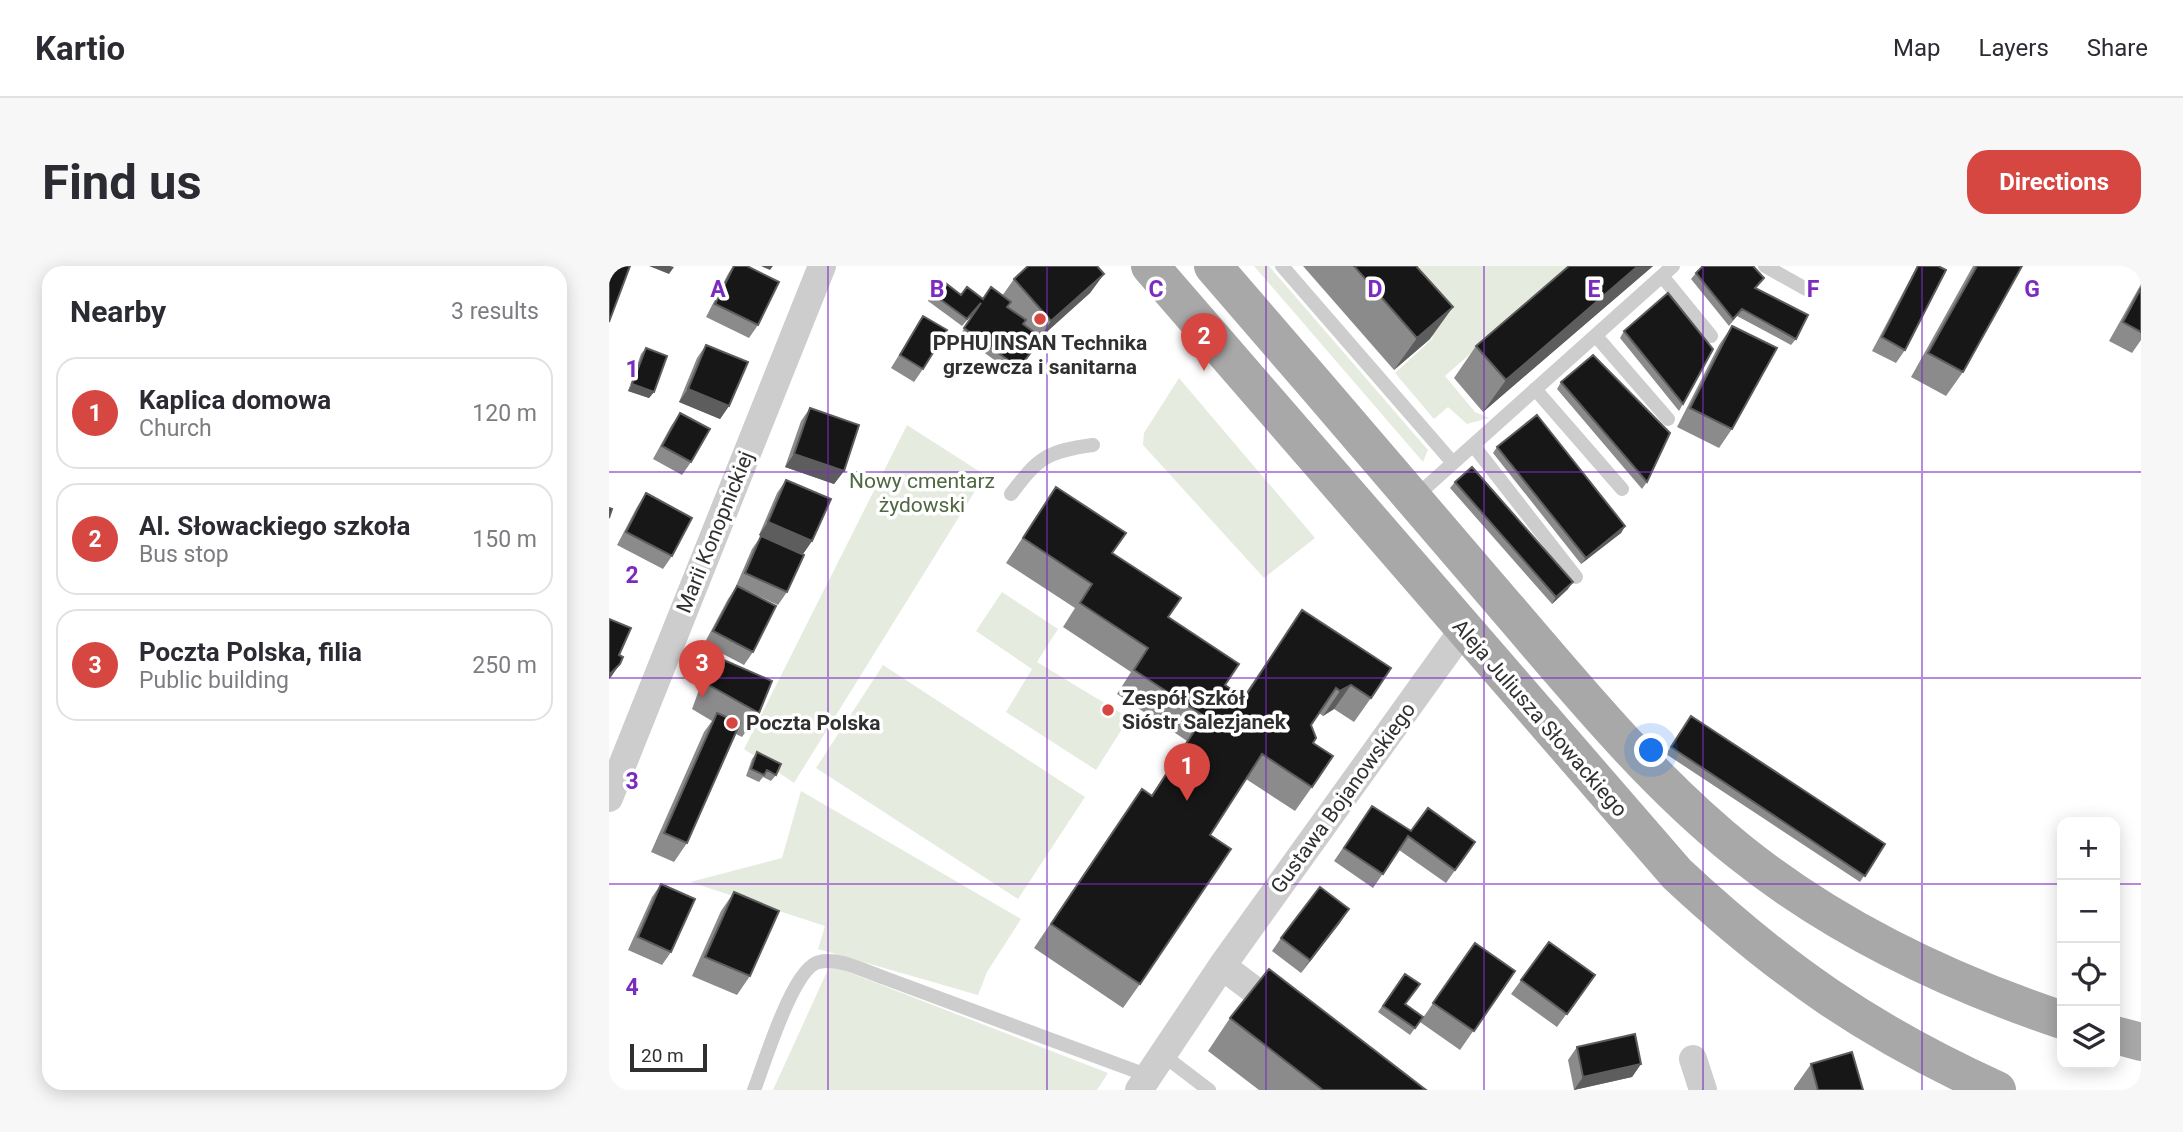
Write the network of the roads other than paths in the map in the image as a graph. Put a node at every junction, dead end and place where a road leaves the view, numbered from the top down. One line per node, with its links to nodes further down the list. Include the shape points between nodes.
1 (822, 266): 21 (street, Marii Konopnickiej)
2 (1150, 266): 20 (main road, Aleja Juliusza Słowackiego)
3 (1213, 266): 18 (main road)
4 (1282, 266): 15 (lane)
5 (1673, 266): 7 (lane)
6 (1766, 266): 8 (lane)
7 (1662, 276): 9 (lane); 10 (lane)
8 (1806, 289)
9 (1596, 336): 11 (lane); 12 (lane)
10 (1711, 336)
11 (1535, 390): 14 (lane); 16 (lane)
12 (1668, 419)
13 (1093, 445): 17 (lane, via 1064,449 1034,463)
14 (1473, 445): 15 (lane); 19 (lane)
15 (1453, 463): 18 (lane)
16 (1622, 489)
17 (1011, 494)
18 (1413, 499): 24 (main road, via 1638,759 1741,853 1858,932 1917,964)
19 (1576, 577)
20 (1463, 630): 23 (street, Gustawa Bojanowskiego); 33 (main road, Aleja Juliusza Słowackiego, via 1677,874 1755,945 1864,1023)
21 (615, 761): 22 (street, Marii Konopnickiej)
22 (609, 798)
23 (1223, 966): 25 (street); 29 (street, Gustawa Bojanowskiego)
24 (2057, 1018)
25 (1299, 1024)
26 (2120, 1036): 27 (main road)
27 (2141, 1042)
28 (1693, 1059): 32 (street)
29 (1150, 1074): 30 (lane, via 841,963 818,961 803,972 791,995); 31 (lane)
30 (754, 1090)
31 (1209, 1090)
32 (1703, 1090)
33 (1997, 1090)

